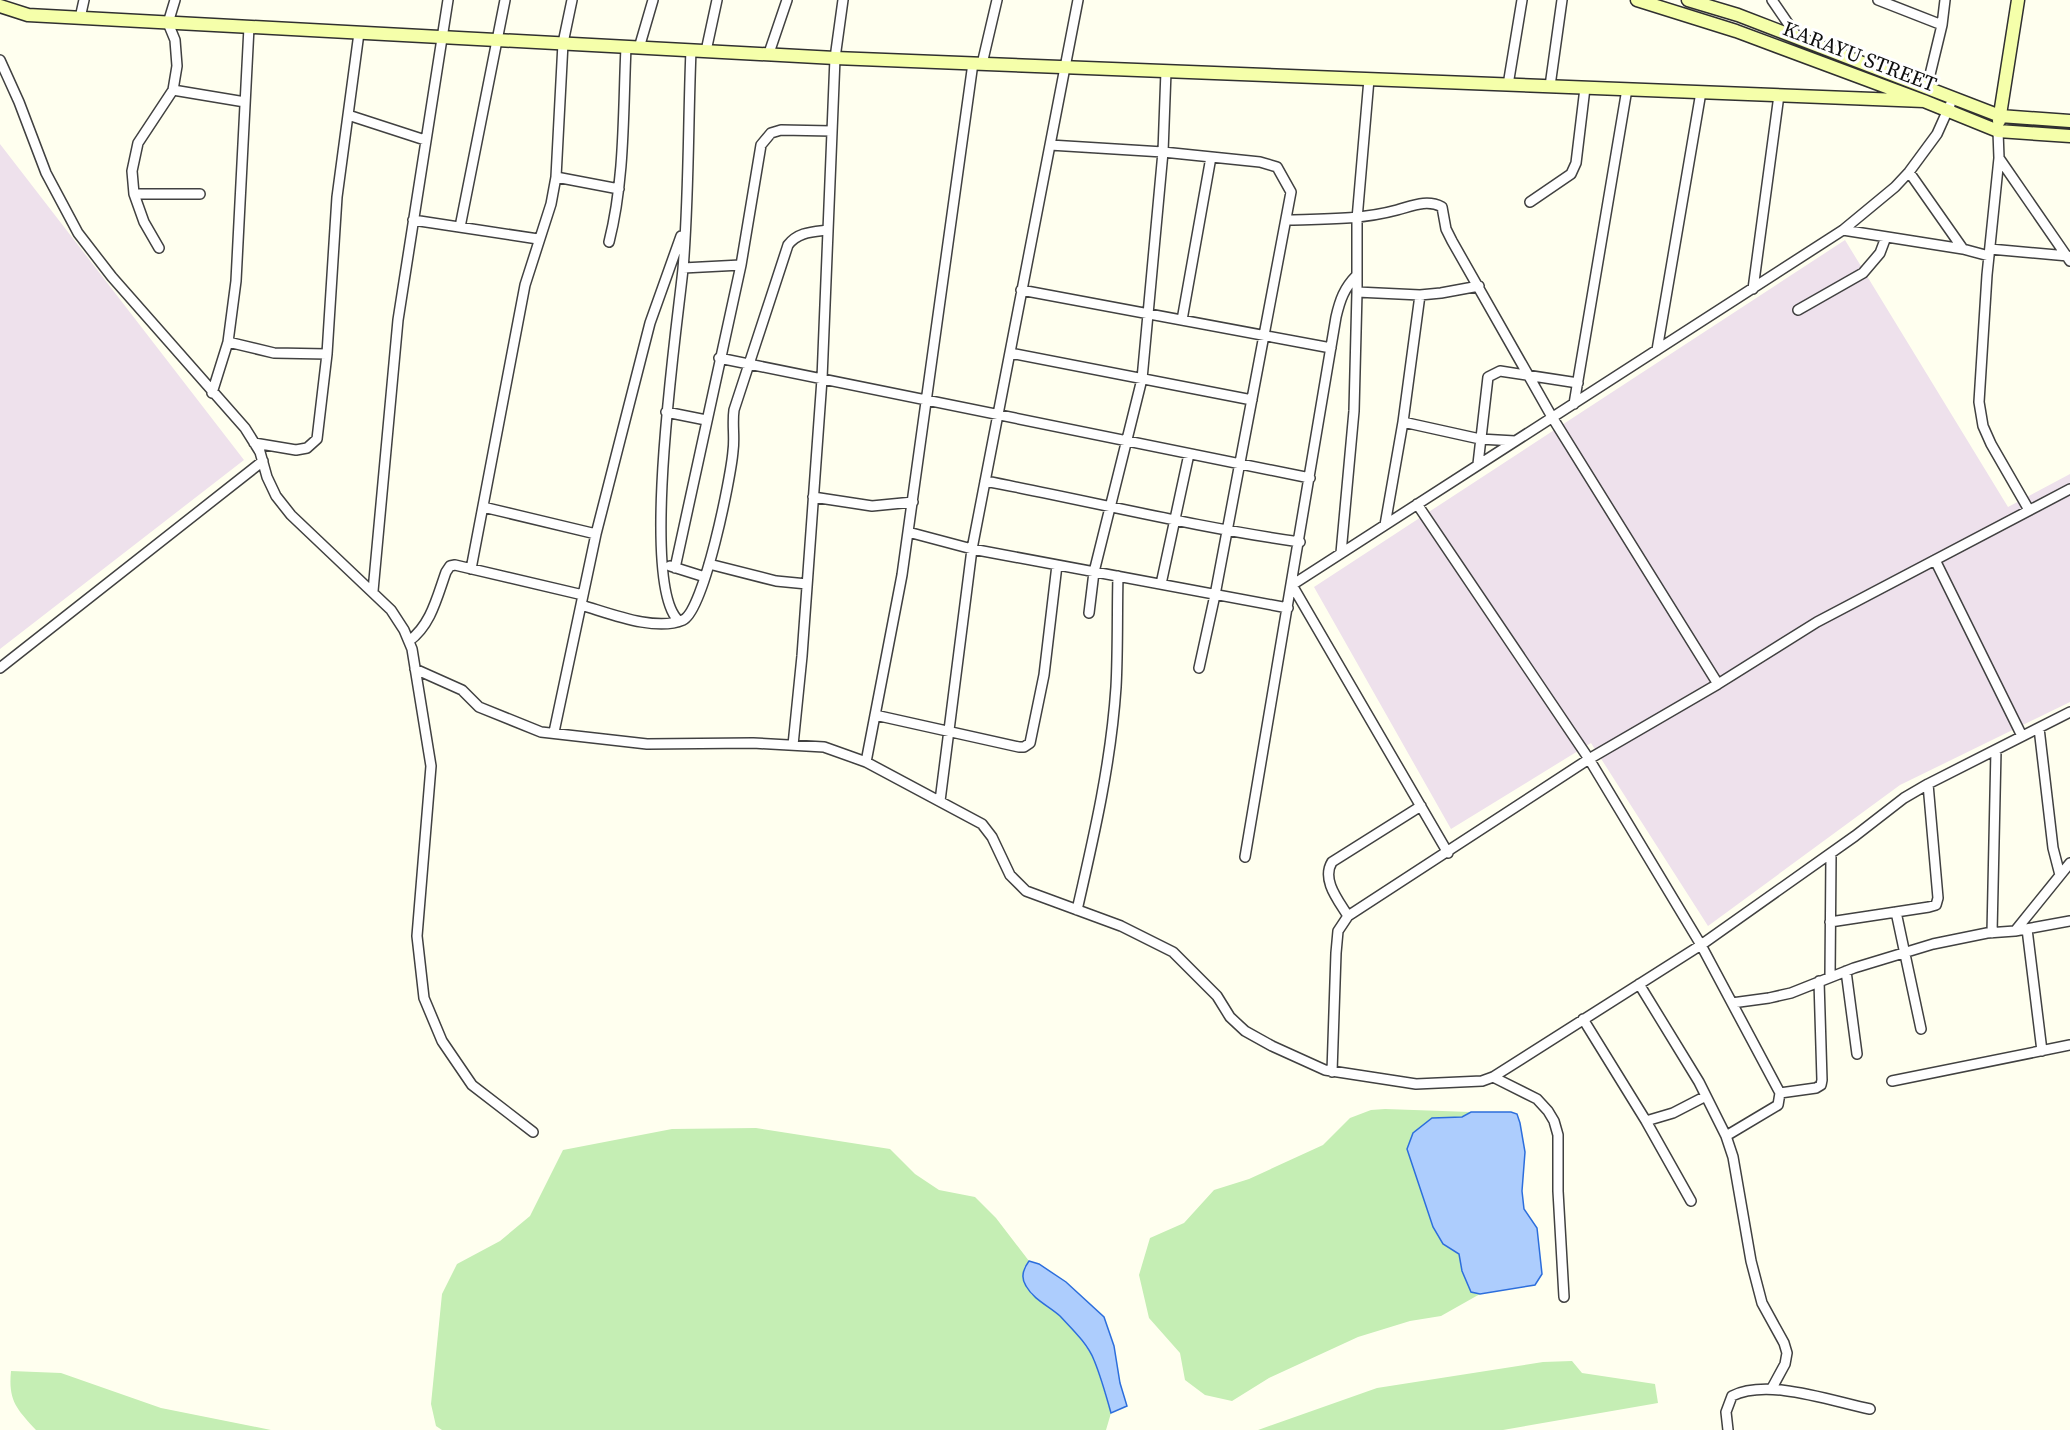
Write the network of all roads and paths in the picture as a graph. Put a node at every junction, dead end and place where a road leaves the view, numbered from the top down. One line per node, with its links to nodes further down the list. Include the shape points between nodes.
1 (84, 0): 21 (street)
2 (175, 0): 22 (street)
3 (448, 0): 26 (street)
4 (505, 0): 28 (street)
5 (572, 0): 29 (street)
6 (653, 0): 30 (street)
7 (717, 0): 32 (street)
8 (787, 0): 33 (street)
9 (843, 0): 34 (street)
10 (997, 0): 36 (street)
11 (1078, 0): 37 (street)
12 (1522, 0): 40 (street)
13 (1562, 0): 41 (street)
14 (1637, 0): 49 (street, KARAYU STREET, via 1736,31)
15 (1688, 0): 27 (street, KARAYU STREET)
16 (1772, 0): 27 (street)
17 (1878, 0): 23 (street)
18 (1945, 0): 23 (street)
19 (2018, 0): 53 (street)
20 (0, 6): 21 (street, via 28,15)
21 (80, 18): 22 (street)
22 (168, 23): 24 (street); 45 (street, via 175,40 177,66)
23 (1942, 25): 42 (street)
24 (249, 27): 25 (street); 50 (street)
25 (359, 33): 26 (street); 52 (street)
26 (441, 37): 28 (street); 58 (street)
27 (1798, 38): 42 (street, KARAYU STREET)
28 (497, 39): 29 (street); 73 (street)
29 (563, 43): 30 (street); 64 (street)
30 (633, 47): 31 (street); 65 (street)
31 (691, 50): 32 (street); 72 (street)
32 (706, 51): 33 (street)
33 (769, 53): 34 (street)
34 (835, 58): 36 (street); 55 (street)
35 (0, 60): 106 (street, via 46,173 78,233)
36 (977, 63): 37 (street); 107 (street)
37 (1065, 66): 38 (street); 59 (street)
38 (1166, 71): 39 (street); 60 (street)
39 (1369, 79): 40 (street); 69 (street)
40 (1508, 85): 41 (street)
41 (1550, 86): 43 (street)
42 (1927, 87): 48 (street, KARAYU STREET)
43 (1585, 88): 44 (street); 68 (street, via 1576,163 1571,174)
44 (1627, 89): 46 (street); 105 (street)
45 (173, 90): 50 (street); 66 (street, via 138,143 132,171)
46 (1701, 92): 47 (street); 97 (street)
47 (1779, 95): 49 (street); 87 (street)
48 (1952, 97): 51 (street); 53 (street, KARAYU STREET)
49 (1924, 101): 51 (street, KARAYU STREET)
50 (245, 102): 95 (street, via 236,281)
51 (1949, 111): 56 (street, KARAYU STREET); 63 (street)
52 (348, 115): 58 (street); 99 (street, via 337,197)
53 (2000, 116): 54 (street, KARAYU STREET); 56 (street)
54 (2070, 120)
55 (832, 131): 74 (street); 83 (street, via 781,130 771,133 761,145)
56 (1998, 131): 57 (street, KARAYU STREET); 62 (street)
57 (2070, 136)
58 (425, 140): 70 (street)
59 (1050, 144): 60 (street); 88 (street)
60 (1162, 152): 61 (street); 92 (street)
61 (1211, 157): 71 (street, via 1277,167 1291,192); 93 (street)
62 (1999, 158): 81 (street); 82 (street)
63 (1909, 172): 75 (street); 80 (street)
64 (556, 177): 65 (street); 77 (street)
65 (619, 189): 78 (street)
66 (134, 194): 67 (street); 79 (street)
67 (200, 194)
68 (1530, 202)
69 (1357, 219): 71 (street); 85 (street); 86 (street, via 1423,203 1442,207 1446,229)
70 (413, 220): 73 (street); 152 (street, via 398,320)
71 (1286, 220): 94 (street)
72 (685, 226): 84 (street); 136 (street, via 650,323)
73 (460, 227): 77 (street)
74 (828, 230): 101 (street, via 794,237 788,245); 103 (street)
75 (1843, 230): 76 (street); 87 (street)
76 (1886, 237): 80 (street); 91 (street, via 1880,254 1863,273)
77 (538, 239): 130 (street, via 525,285)
78 (609, 242)
79 (159, 248)
80 (1963, 249): 81 (street)
81 (1990, 252): 82 (street); 131 (street, via 1979,402 1990,444)
82 (2069, 258)
83 (741, 265): 84 (street); 100 (street)
84 (683, 268): 110 (street)
85 (1357, 275): 89 (street); 96 (street, via 1341,297)
86 (1479, 286): 90 (street); 102 (street)
87 (1753, 289): 97 (street)
88 (1021, 290): 92 (street); 98 (street)
89 (1358, 292): 90 (street); 139 (street, via 1354,411)
90 (1420, 295): 114 (street)
91 (1798, 310)
92 (1148, 314): 93 (street); 104 (street)
93 (1182, 320): 94 (street)
94 (1264, 336): 96 (street); 108 (street)
95 (228, 342): 99 (street, via 274,353); 106 (street)
96 (1331, 348): 123 (street)
97 (1657, 350): 109 (street)
98 (1010, 353): 104 (street); 111 (street)
99 (327, 354): 118 (street, via 316,439 307,448 296,450)
100 (720, 358): 101 (street); 113 (street)
101 (748, 364): 103 (street); 142 (street, via 732,420 734,450)
102 (1530, 376): 105 (street); 112 (street); 115 (street, via 1500,371 1488,377)
103 (822, 379): 107 (street); 126 (street)
104 (1142, 379): 108 (street); 117 (street)
105 (1578, 383): 109 (street)
106 (212, 393): 118 (street)
107 (927, 399): 111 (street); 127 (street)
108 (1252, 400): 121 (street)
109 (1574, 404): 112 (street)
110 (666, 412): 113 (street); 141 (street)
111 (998, 415): 117 (street); 124 (street)
112 (1552, 417): 116 (street); 163 (street)
113 (706, 420): 144 (street)
114 (1402, 422): 115 (street); 133 (street)
115 (1480, 439): 116 (street); 122 (street)
116 (1515, 441): 122 (street)
117 (1127, 442): 119 (street); 129 (street)
118 (254, 443): 120 (street)
119 (1188, 454): 121 (street); 132 (street)
120 (263, 461): 152 (street, via 276,496 291,515); 160 (street)
121 (1240, 464): 123 (street); 134 (street)
122 (1478, 464): 128 (street)
123 (1310, 478): 137 (street)
124 (985, 481): 129 (street); 138 (street)
125 (2070, 489): 131 (street)
126 (813, 497): 127 (street, via 872,506); 149 (street)
127 (913, 502): 135 (street)
128 (1417, 504): 133 (street); 172 (street)
129 (1110, 505): 132 (street); 146 (street)
130 (483, 507): 136 (street); 145 (street)
131 (2029, 510): 140 (street)
132 (1174, 520): 134 (street); 150 (street)
133 (1385, 525): 139 (street)
134 (1227, 531): 137 (street); 153 (street)
135 (908, 532): 138 (street); 165 (street)
136 (596, 534): 154 (street)
137 (1300, 542): 151 (street)
138 (972, 549): 143 (street); 167 (street)
139 (1341, 553): 151 (street)
140 (1935, 560): 163 (street, via 1817,622); 169 (street)
141 (662, 564): 144 (street); 158 (street, via 669,606)
142 (709, 564): 148 (street); 149 (street, via 776,581)
143 (1057, 565): 146 (street); 167 (street, via 1044,675 1030,743 1019,747)
144 (675, 568): 148 (street)
145 (471, 569): 154 (street); 159 (street, via 450,566 429,617)
146 (1094, 572): 147 (street); 157 (street)
147 (1118, 576): 150 (street); 182 (street, via 1116,687 1110,737 1099,814)
148 (705, 577): 158 (street, via 690,614)
149 (807, 584): 170 (street)
150 (1161, 584): 153 (street)
151 (1292, 585): 156 (street); 176 (street)
152 (373, 591): 159 (street, via 391,610)
153 (1215, 594): 156 (street); 161 (street)
154 (583, 595): 155 (street)
155 (581, 605): 158 (street, via 637,621); 168 (street)
156 (1288, 608): 179 (street)
157 (1089, 613)
158 (679, 621)
159 (409, 641): 162 (street)
160 (0, 668)
161 (1199, 668)
162 (415, 669): 168 (street, via 462,690 479,707 541,732); 208 (street, via 431,766 417,936 424,998 442,1041 472,1085)
163 (1718, 684): 172 (street)
164 (2070, 712): 166 (street)
165 (875, 715): 167 (street); 173 (street)
166 (2039, 728): 169 (street); 181 (street, via 2053,848)
167 (949, 730): 175 (street)
168 (554, 732): 170 (street, via 647,744)
169 (2022, 736): 171 (street)
170 (793, 745): 173 (street, via 824,747)
171 (1996, 750): 174 (street); 189 (street)
172 (1588, 759): 177 (street); 190 (street)
173 (866, 762): 175 (street)
174 (1928, 784): 178 (street); 183 (street, via 1938,898 1936,905)
175 (940, 801): 182 (street, via 982,824 1010,875 1026,891)
176 (1421, 806): 177 (street); 184 (street, via 1332,862 1327,874 1329,882)
177 (1448, 852): 184 (street)
178 (1831, 854): 186 (street); 190 (street)
179 (1245, 856)
180 (2070, 863): 181 (street)
181 (2060, 875): 188 (street)
182 (1077, 910): 202 (street, via 1173,952 1245,1031)
183 (1896, 912): 186 (street); 191 (street)
184 (1348, 916): 202 (street, via 1338,931)
185 (2070, 921): 187 (street)
186 (1830, 922): 193 (street)
187 (2027, 929): 188 (street); 200 (street)
188 (2015, 931): 189 (street)
189 (1992, 933): 191 (street)
190 (1701, 945): 195 (street); 196 (street)
191 (1904, 952): 192 (street); 198 (street)
192 (1846, 971): 193 (street); 201 (street)
193 (1830, 977): 194 (street)
194 (1819, 981): 196 (street, via 1791,993); 205 (street, via 1821,1085)
195 (1640, 984): 197 (street); 206 (street)
196 (1732, 1003): 205 (street)
197 (1583, 1019): 203 (street); 207 (street)
198 (1921, 1029)
199 (2070, 1046): 200 (street)
200 (2042, 1051): 204 (street)
201 (1857, 1054)
202 (1332, 1071): 203 (street, via 1416,1084)
203 (1493, 1077): 211 (street, via 1538,1099 1554,1121 1558,1135)
204 (1892, 1081)
205 (1780, 1093): 209 (street, via 1778,1105)
206 (1706, 1096): 207 (street); 209 (street)
207 (1646, 1121): 210 (street)
208 (533, 1132)
209 (1726, 1136): 212 (street, via 1750,1262 1762,1303 1787,1353)
210 (1691, 1201)
211 (1564, 1297)
212 (1772, 1388): 213 (street); 214 (street, via 1732,1396 1726,1412)
213 (1870, 1409)
214 (1728, 1430)

